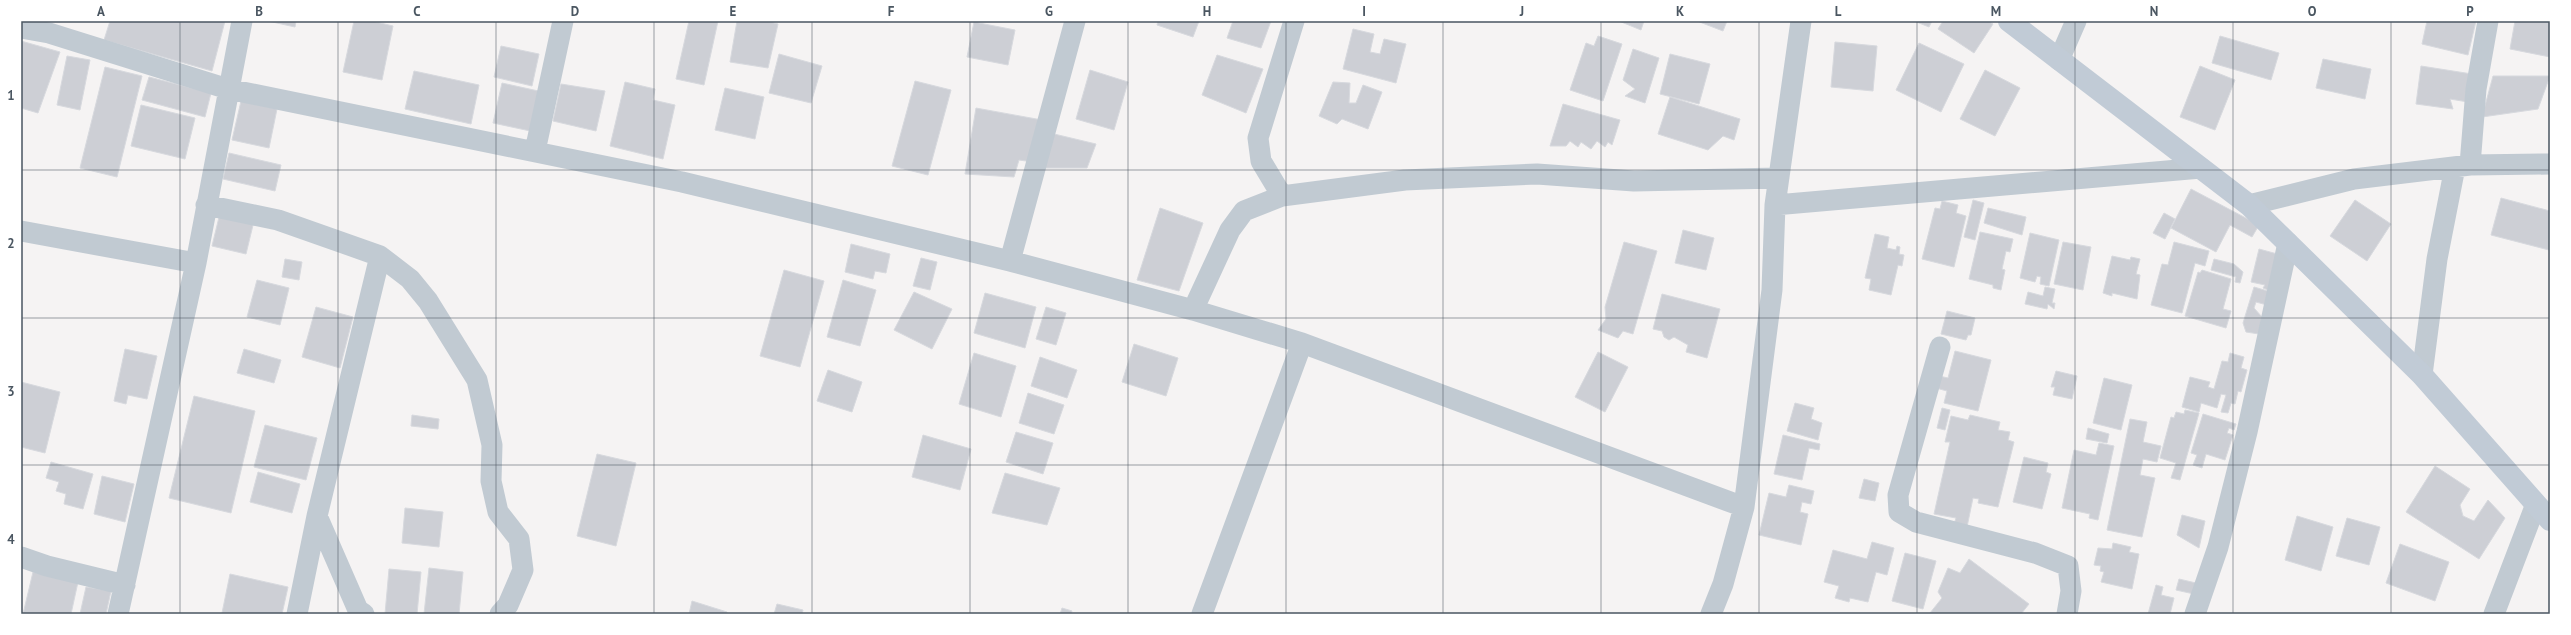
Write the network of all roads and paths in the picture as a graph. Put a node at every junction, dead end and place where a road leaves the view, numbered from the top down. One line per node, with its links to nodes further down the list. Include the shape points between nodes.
1 (242, 21): 12 (street)
2 (564, 21): 13 (street)
3 (1075, 21): 25 (street)
4 (1294, 21): 18 (street, via 1258,138 1261,161)
5 (1801, 21): 17 (street)
6 (2009, 21): 11 (street)
7 (2076, 21): 11 (street)
8 (2488, 21): 15 (street)
9 (50, 27): 10 (street); 12 (street)
10 (21, 28)
11 (2059, 60): 16 (street)
12 (228, 89): 13 (street); 19 (street)
13 (535, 151): 25 (street, via 682,182)
14 (2550, 164): 15 (street)
15 (2463, 166): 21 (street, via 2354,179); 30 (street, via 2437,259)
16 (2201, 168): 20 (street); 21 (street)
17 (1779, 178): 18 (street, via 1634,181 1537,174 1405,180); 20 (street)
18 (1282, 196): 27 (street, via 1244,211 1230,230)
19 (206, 205): 24 (street, via 278,220); 26 (street)
20 (1776, 205): 31 (street, via 1772,290)
21 (2249, 205): 23 (street)
22 (21, 231): 26 (street)
23 (2288, 243): 30 (street); 43 (street, via 2247,432 2218,547)
24 (380, 256): 33 (street); 39 (street, via 410,279 428,301 477,380 492,446 491,482 498,512 519,539 523,570 508,605)
25 (1010, 261): 27 (street)
26 (196, 263): 35 (street)
27 (1193, 310): 28 (street)
28 (1302, 343): 31 (street); 40 (street)
29 (1940, 347): 42 (street, via 1898,495 1898,512 1916,522 2035,553 2068,566 2071,591)
30 (2422, 374): 32 (street)
31 (1744, 507): 41 (street, via 1723,584)
32 (2543, 512): 44 (street)
33 (317, 516): 37 (street); 38 (street, via 358,610)
34 (21, 557): 35 (street)
35 (125, 585): 36 (street)
36 (118, 614)
37 (297, 614)
38 (364, 614)
39 (500, 614)
40 (1202, 614)
41 (1711, 614)
42 (2067, 614)
43 (2195, 614)
44 (2494, 614)

